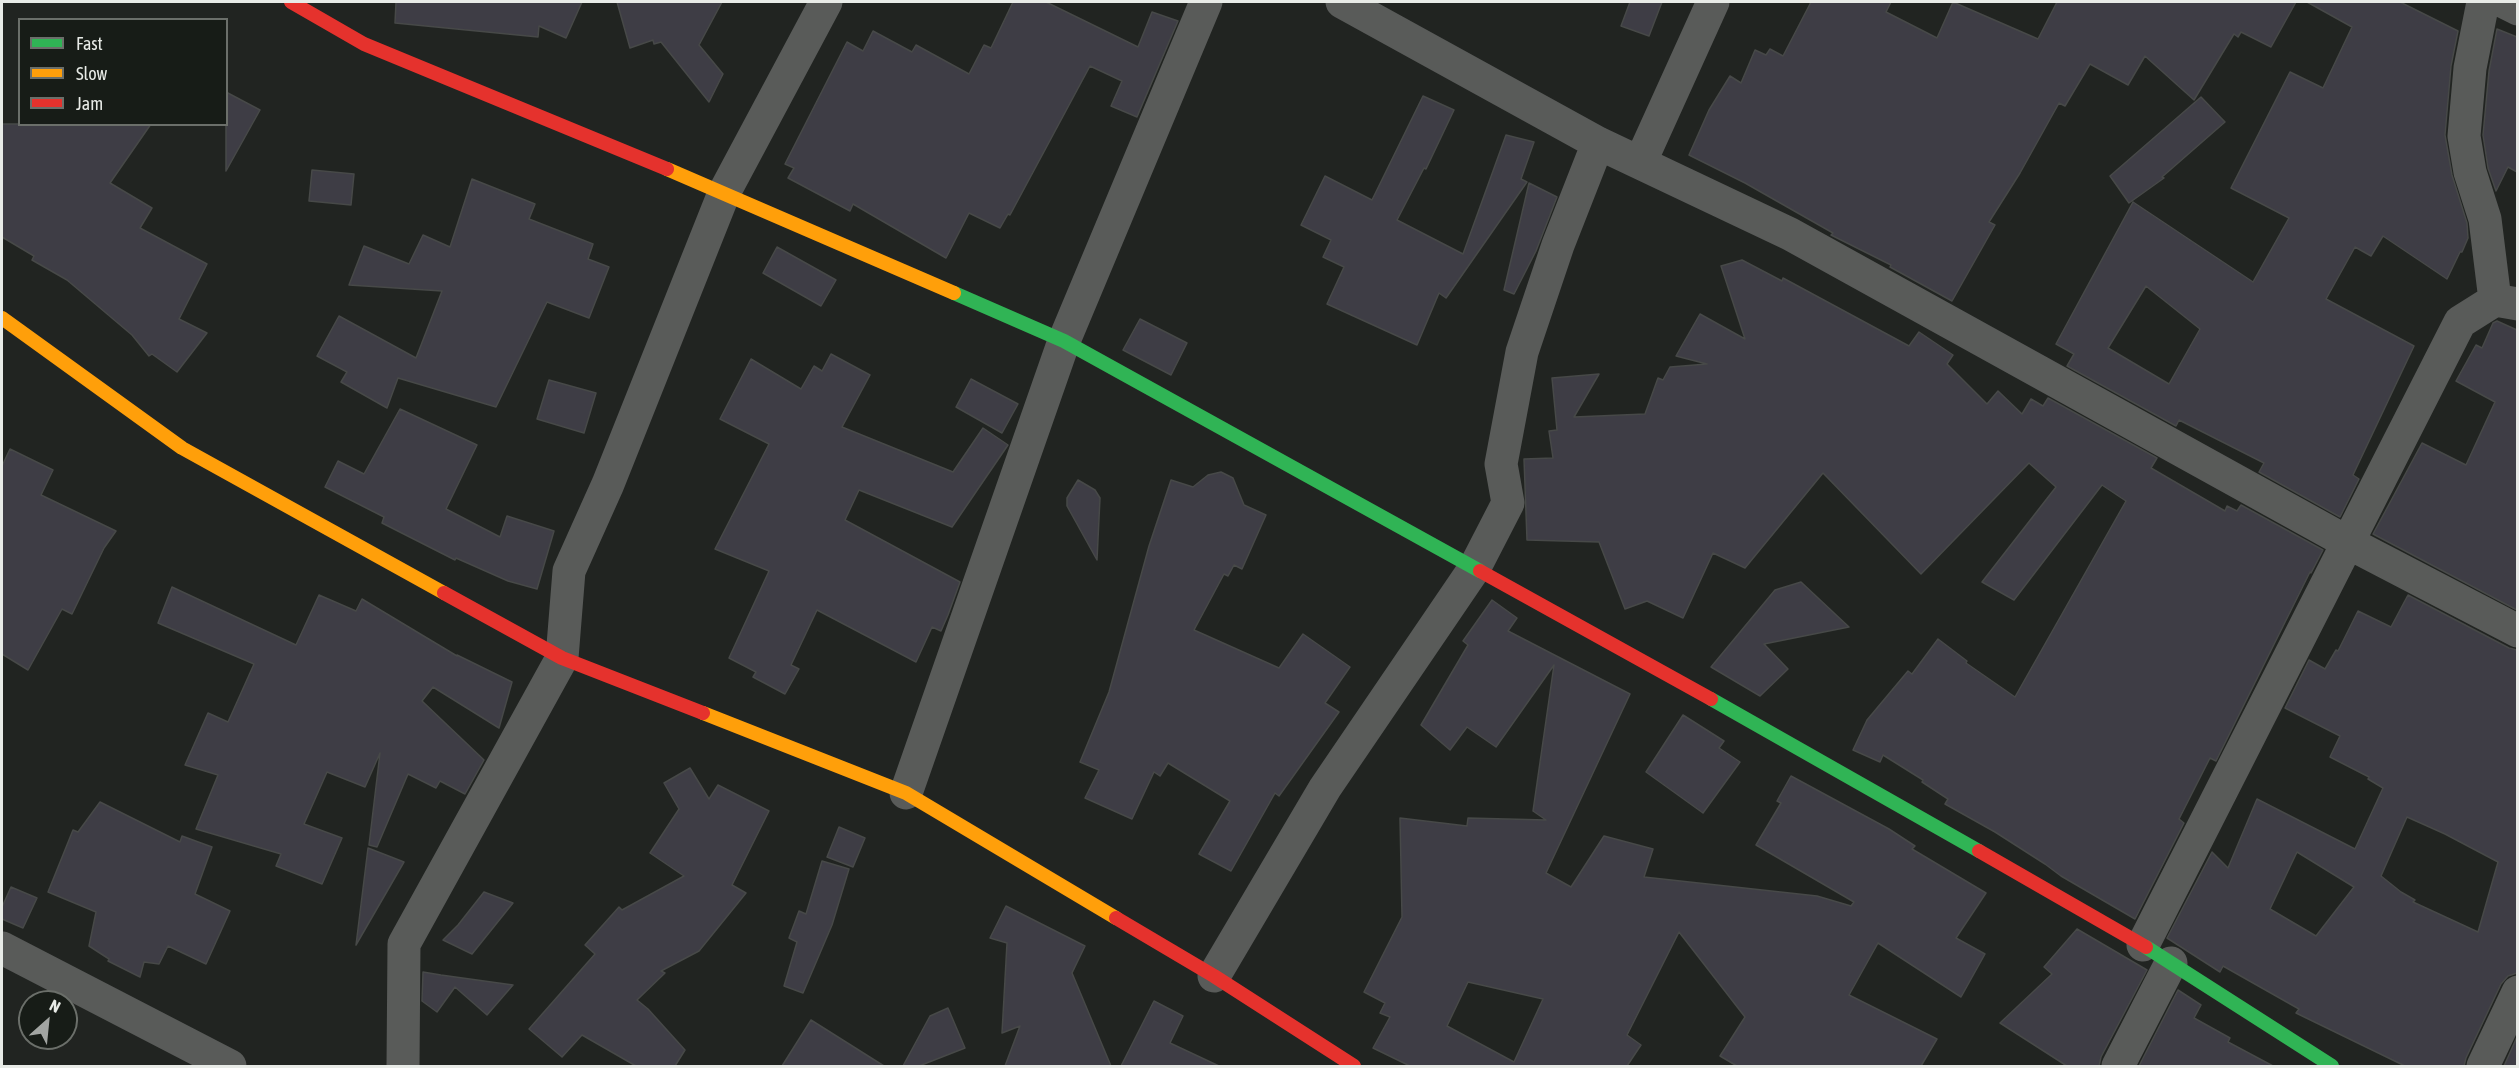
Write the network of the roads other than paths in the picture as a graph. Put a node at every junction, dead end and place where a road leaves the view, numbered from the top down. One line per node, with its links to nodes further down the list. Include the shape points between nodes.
1 (291, 2): 11 (street, via 364,44)
2 (826, 2): 11 (street)
3 (1206, 2): 14 (street)
4 (1341, 2): 9 (street)
5 (1713, 2): 10 (street)
6 (2483, 2): 12 (street, via 2470,68 2464,136 2470,172)
7 (2504, 2): 8 (street)
8 (2517, 9)
9 (1598, 143): 10 (street); 16 (street, via 1522,352 1501,464 1508,503)
10 (1640, 163): 15 (street, via 1790,234)
11 (724, 193): 14 (street); 18 (street, via 570,571)
12 (2506, 302): 15 (street, via 2460,322)
13 (2, 318): 18 (street, via 182,448)
14 (1064, 341): 16 (street); 19 (street)
15 (2347, 542): 17 (street); 20 (street)
16 (1474, 569): 20 (street, via 1783,739); 23 (street, via 1325,788)
17 (2517, 631)
18 (562, 658): 19 (street); 26 (street, via 404,944)
19 (906, 793): 23 (street)
20 (2143, 945): 22 (street)
21 (2, 948): 25 (street)
22 (2171, 963): 28 (street); 29 (street)
23 (1214, 976): 27 (street)
24 (2517, 992): 30 (street)
25 (230, 1066)
26 (403, 1066)
27 (1354, 1066)
28 (2118, 1066)
29 (2332, 1066)
30 (2482, 1066)

